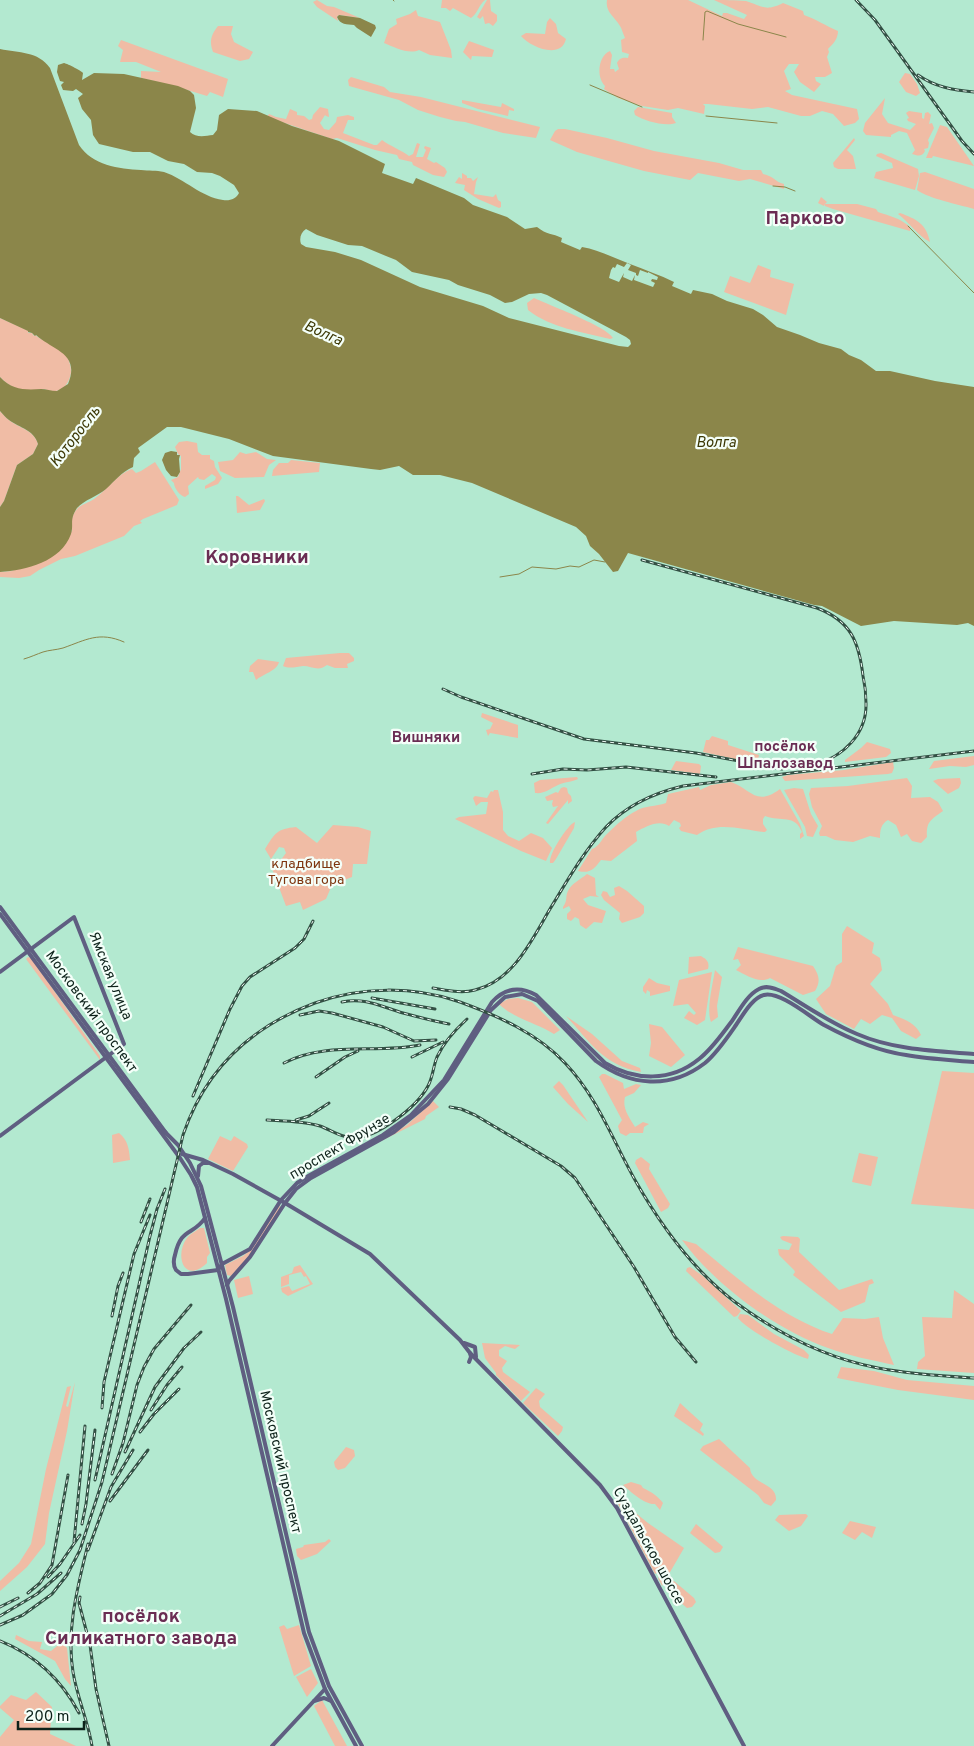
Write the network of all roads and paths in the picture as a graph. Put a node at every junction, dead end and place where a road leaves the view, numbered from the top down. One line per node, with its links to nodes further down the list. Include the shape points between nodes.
1 (0, 907): 3 (main road, Московский проспект)
2 (0, 914): 3 (main road, Московский проспект)
3 (29, 950): 4 (main road); 6 (main road, Московский проспект); 6 (main road, Ямская улица, via 74,917 122,1034 124,1044)
4 (0, 972)
5 (974, 1054): 12 (main road, проспект Фрунзе, via 880,1042 832,1022 781,991 763,987 752,993 717,1041 699,1059 677,1072 643,1076 629,1074 605,1063 536,995 511,990 492,1002 444,1080 410,1116 383,1136 306,1177)
6 (108, 1058): 8 (main road); 9 (main road, Московский проспект); 11 (main road, Московский проспект, via 175,1156)
7 (974, 1062): 12 (main road, проспект Фрунзе, via 906,1055 877,1048 845,1036 780,997 767,994 752,1004 705,1063 668,1080 640,1081 607,1069 538,1001 514,994 505,997 491,1010 448,1079 418,1114 383,1139 305,1182)
8 (0, 1137)
9 (183, 1155): 10 (main road, Суздальское шоссе); 11 (main road, Московский проспект)
10 (212, 1164): 11 (main road, via 205,1162 200,1165); 12 (main road, Суздальское шоссе)
11 (195, 1176): 13 (main road, Московский проспект); 14 (main road, Московский проспект)
12 (283, 1201): 14 (main road, проспект Фрунзе, via 250,1249); 16 (main road, проспект Фрунзе, via 254,1251); 17 (main road, Суздальское шоссе, via 374,1257)
13 (205, 1217): 15 (main road, Московский проспект); 15 (main road, via 180,1239 173,1265 184,1274)
14 (222, 1264): 15 (main road, проспект Фрунзе); 16 (main road, Московский проспект)
15 (218, 1270): 16 (main road); 23 (main road, Московский проспект, via 302,1626)
16 (228, 1279): 24 (main road, Московский проспект, via 307,1625)
17 (460, 1340): 18 (main road, Суздальское шоссе); 20 (main road, Суздальское шоссе)
18 (472, 1346): 19 (main road); 20 (main road)
19 (475, 1352): 20 (main road); 21 (main road)
20 (469, 1353): 21 (main road, Суздальское шоссе); 22 (main road)
21 (477, 1360): 30 (main road, Суздальское шоссе, via 607,1493)
22 (470, 1362)
23 (320, 1678): 24 (main road, Московский проспект); 25 (main road, via 320,1690)
24 (327, 1687): 25 (main road); 26 (main road, Московский проспект); 29 (main road, Московский проспект)
25 (314, 1701): 26 (main road, via 324,1698); 27 (main road)
26 (331, 1701): 28 (main road, Московский проспект)
27 (272, 1746)
28 (356, 1746)
29 (362, 1746)
30 (744, 1746)

